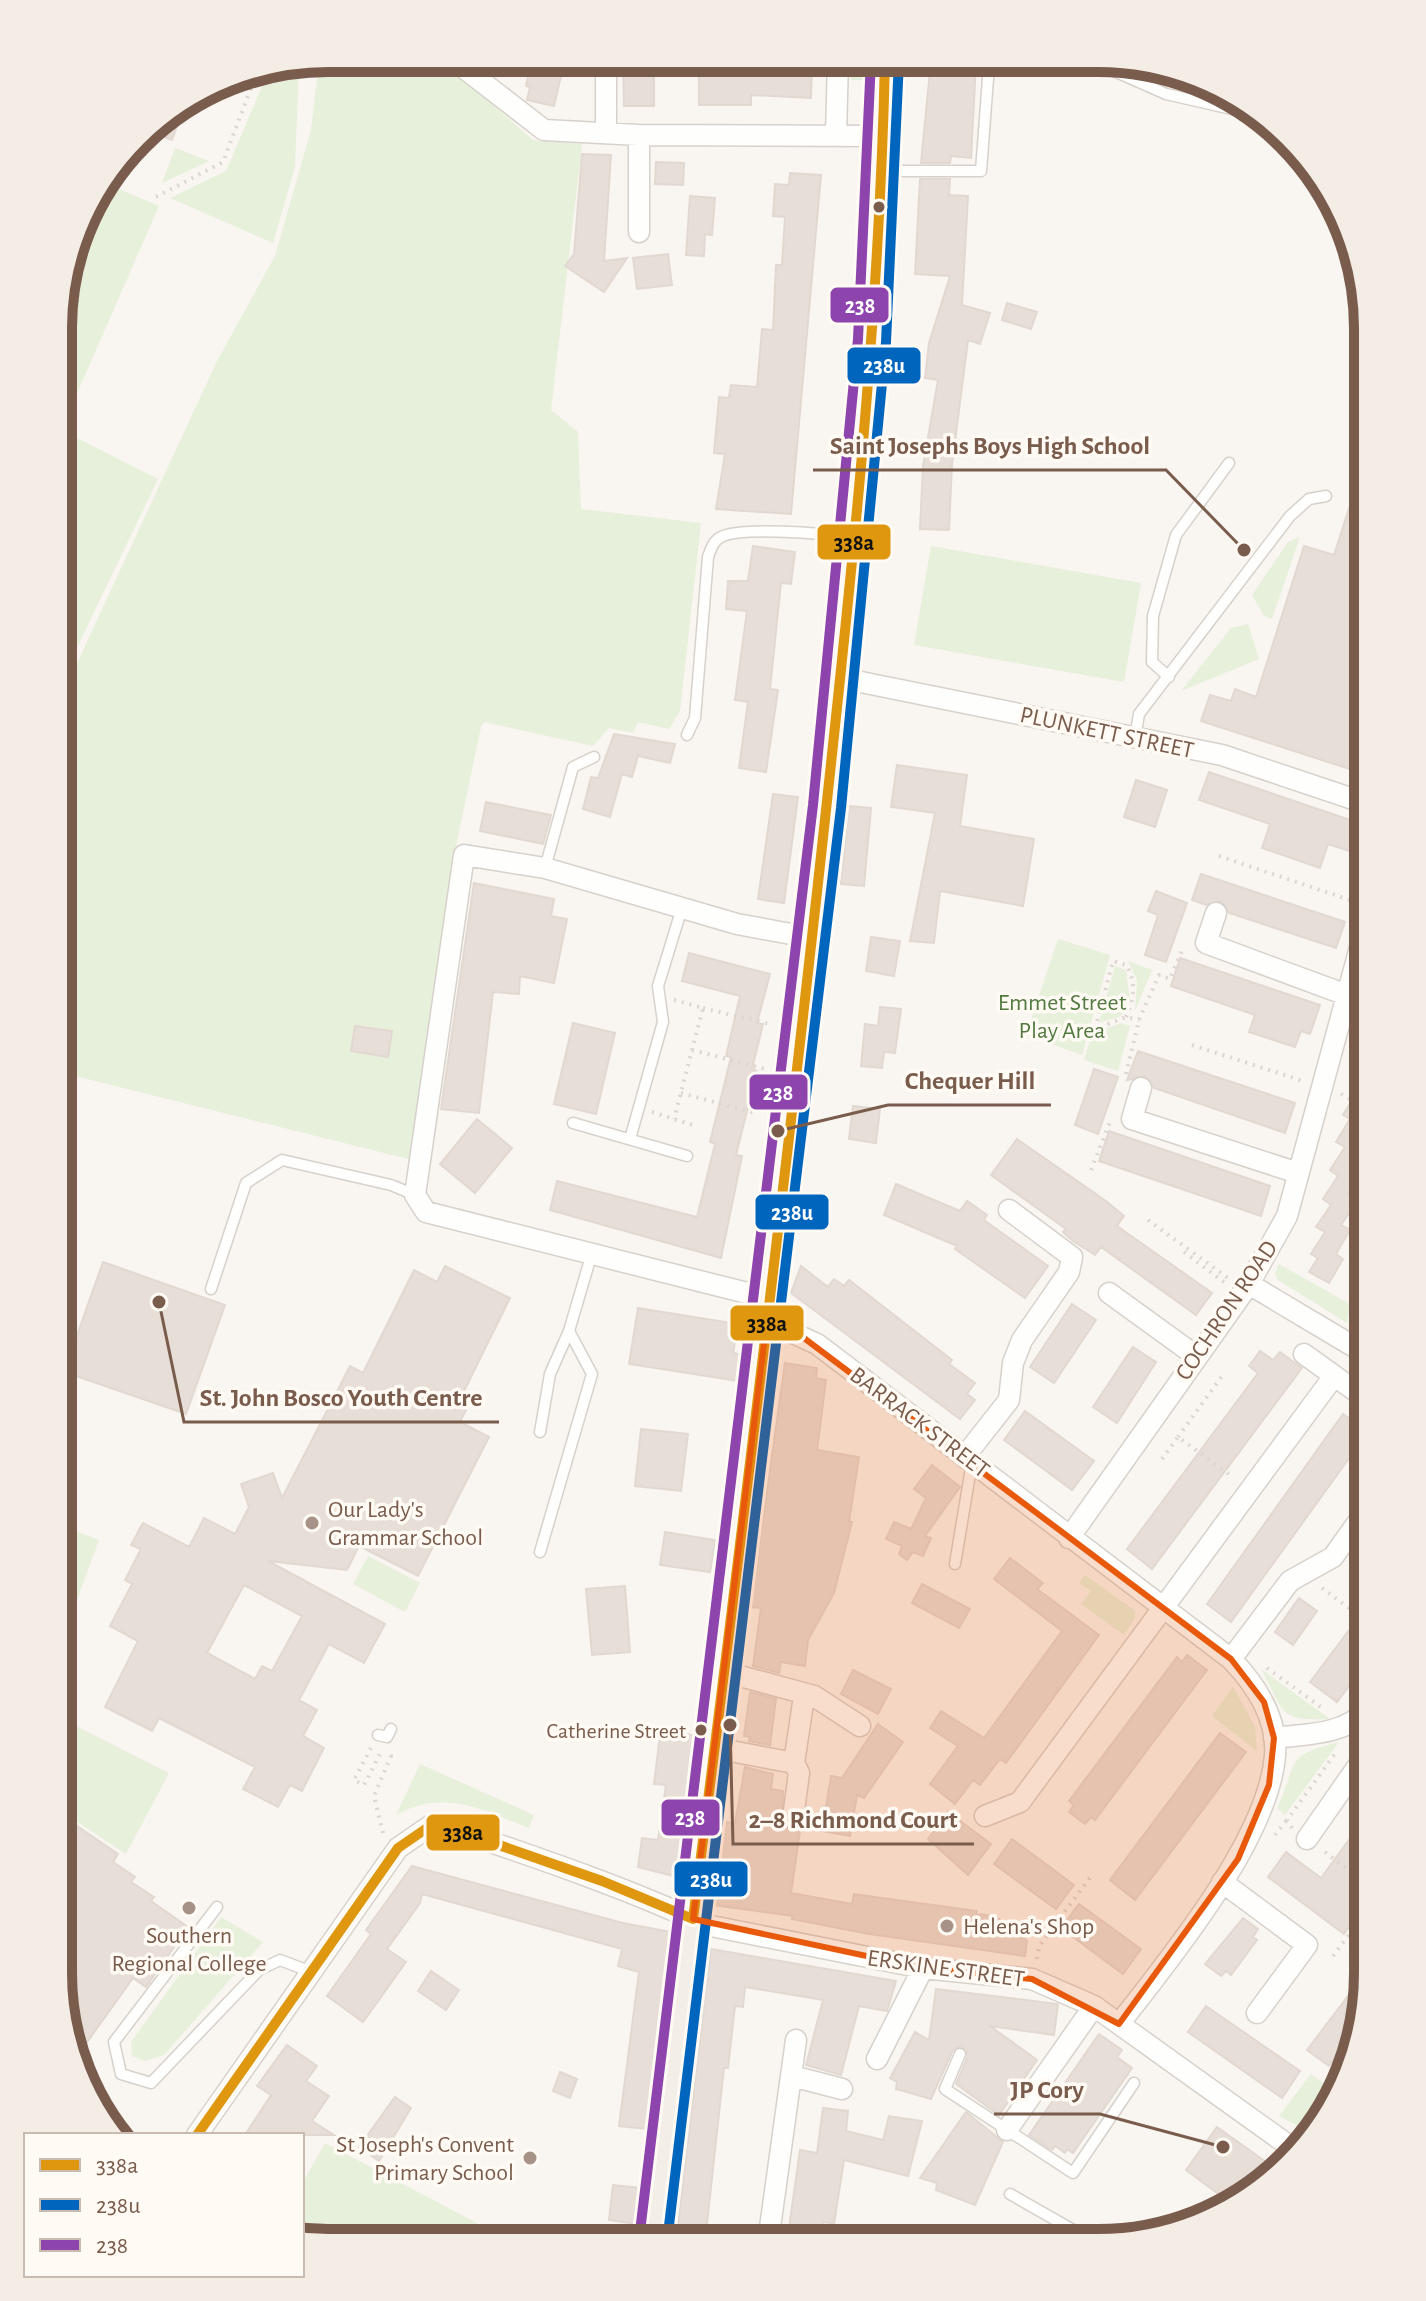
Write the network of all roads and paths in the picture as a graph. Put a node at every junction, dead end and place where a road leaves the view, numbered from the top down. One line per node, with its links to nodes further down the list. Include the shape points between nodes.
1 (469, 72): 9 (street, via 544,130)
2 (606, 72): 9 (street)
3 (838, 72): 11 (street)
4 (885, 72): 12 (main road)
5 (988, 72): 13 (lane, via 981,171)
6 (1119, 73): 8 (lane, via 1166,94)
7 (252, 84): 14 (path, via 223,162)
8 (1230, 109)
9 (606, 133): 10 (street)
10 (639, 135): 11 (street); 15 (street)
11 (836, 135): 12 (street)
12 (884, 136): 13 (main road)
13 (882, 171): 18 (main road)
14 (156, 197)
15 (639, 232)
16 (1229, 463): 19 (lane, via 1176,535 1153,616 1152,662)
17 (1326, 496): 19 (lane, via 1309,499 1290,516)
18 (854, 537): 20 (main road); 21 (lane, via 779,533 724,535 714,542 708,557 695,718)
19 (1169, 677): 22 (lane, via 1139,714)
20 (841, 678): 22 (street, PLUNKETT STREET); 30 (main road)
21 (687, 735)
22 (1135, 738): 24 (street, PLUNKETT STREET, via 1222,755)
23 (594, 757): 26 (lane, via 573,767)
24 (1354, 799)
25 (1219, 856): 27 (path)
26 (545, 868): 28 (street); 56 (street, via 464,855)
27 (1354, 907)
28 (682, 908): 30 (street); 34 (lane)
29 (1216, 913): 33 (street, via 1206,943)
30 (813, 938): 64 (main road)
31 (1183, 948): 37 (path, via 1170,979 1159,975)
32 (1354, 952): 33 (street, COCHRON ROAD)
33 (1344, 994): 42 (street, COCHRON ROAD)
34 (659, 996): 35 (path); 46 (lane, via 663,1022)
35 (703, 1008): 38 (path); 40 (path)
36 (1126, 1017): 36 (path, via 1095,1029 1113,961 1126,965 1133,979); 37 (path)
37 (1139, 1020): 43 (path)
38 (770, 1024)
39 (1192, 1045): 42 (path)
40 (692, 1050): 41 (path); 44 (path)
41 (765, 1069)
42 (1315, 1083): 45 (path); 55 (street, COCHRON ROAD)
43 (1133, 1085): 55 (street, via 1132,1119)
44 (681, 1093): 47 (path); 48 (path)
45 (1354, 1102)
46 (639, 1108): 48 (path); 52 (lane)
47 (755, 1113)
48 (674, 1119): 51 (path)
49 (1110, 1122): 54 (path)
50 (573, 1123): 52 (lane)
51 (696, 1126)
52 (630, 1139): 53 (lane)
53 (687, 1156)
54 (1091, 1170)
55 (1298, 1173): 61 (street, COCHRON ROAD, via 1287,1216)
56 (415, 1195): 60 (street, BARRACK STREET, via 426,1212); 62 (lane, via 282,1160 246,1183)
57 (1009, 1210): 76 (street, via 1072,1257 1069,1272 1022,1340 1009,1400)
58 (1148, 1220): 61 (path)
59 (1184, 1252): 61 (path)
60 (592, 1253): 64 (street, BARRACK STREET, via 755,1295); 66 (lane)
61 (1239, 1285): 67 (street); 70 (street, COCHRON ROAD)
62 (211, 1289)
63 (1109, 1293): 70 (street)
64 (768, 1311): 76 (street, BARRACK STREET, via 784,1329 817,1344); 87 (main road)
65 (1353, 1313): 67 (path)
66 (569, 1331): 74 (lane, via 550,1374); 81 (lane, via 592,1374)
67 (1346, 1343): 68 (street)
68 (1353, 1347)
69 (1304, 1354): 72 (street)
70 (1196, 1356): 80 (street, COCHRON ROAD)
71 (1222, 1376): 75 (path)
72 (1334, 1376): 73 (street); 78 (street)
73 (1353, 1390)
74 (540, 1432)
75 (1178, 1437): 77 (path); 78 (path)
76 (968, 1459): 80 (street, BARRACK STREET); 82 (lane)
77 (1162, 1459)
78 (1251, 1491): 84 (street)
79 (1353, 1529): 83 (street, via 1333,1557)
80 (1069, 1538): 84 (street, BARRACK STREET)
81 (540, 1552)
82 (955, 1564)
83 (1304, 1574): 85 (path); 86 (street, via 1290,1581)
84 (1165, 1609): 86 (street, BARRACK STREET); 98 (street, via 1020,1802)
85 (1353, 1611)
86 (1235, 1653): 89 (path); 94 (street, BARRACK STREET, via 1264,1702)
87 (725, 1672): 91 (street, via 814,1696); 95 (main road)
88 (803, 1703): 96 (street)
89 (1353, 1717)
90 (1353, 1720): 94 (street)
91 (860, 1726)
92 (391, 1729): 93 (lane, via 387,1737)
93 (378, 1735): 100 (path, via 354,1780 364,1785 382,1751 391,1756 374,1796)
94 (1274, 1738): 103 (street, via 1269,1785 1238,1859)
95 (715, 1748): 96 (street); 105 (main road)
96 (794, 1763): 99 (street, via 799,1773)
97 (1353, 1771): 101 (street)
98 (985, 1816)
99 (793, 1818)
100 (383, 1833)
101 (1307, 1839)
102 (1092, 1875): 110 (path, via 1039,1946)
103 (1222, 1882): 112 (street, via 1307,1945); 113 (street)
104 (217, 1907): 109 (lane, via 114,2042 121,2074 151,2083 259,1970 280,1960)
105 (693, 1919): 108 (street, ERSKINE STREET, via 785,1943); 109 (street, via 602,1881 453,1829 430,1826 398,1848); 124 (main road)
106 (1353, 1929): 107 (path)
107 (1333, 1956)
108 (923, 1968): 110 (street, ERSKINE STREET); 116 (street)
109 (309, 1971): 121 (street)
110 (1032, 1979): 111 (street, ERSKINE STREET)
111 (1094, 2006): 113 (street, ERSKINE STREET); 120 (street)
112 (1257, 2013)
113 (1119, 2024): 122 (street, ERSKINE STREET)
114 (796, 2040): 117 (street)
115 (960, 2054): 120 (lane, via 945,2089)
116 (877, 2059)
117 (792, 2076): 119 (street); 125 (street)
118 (1134, 2083): 120 (lane, via 1073,2173)
119 (842, 2089)
120 (1007, 2130)
121 (198, 2133)
122 (1287, 2145)
123 (1010, 2194): 126 (lane)
124 (655, 2229)
125 (770, 2229)
126 (1071, 2229)

